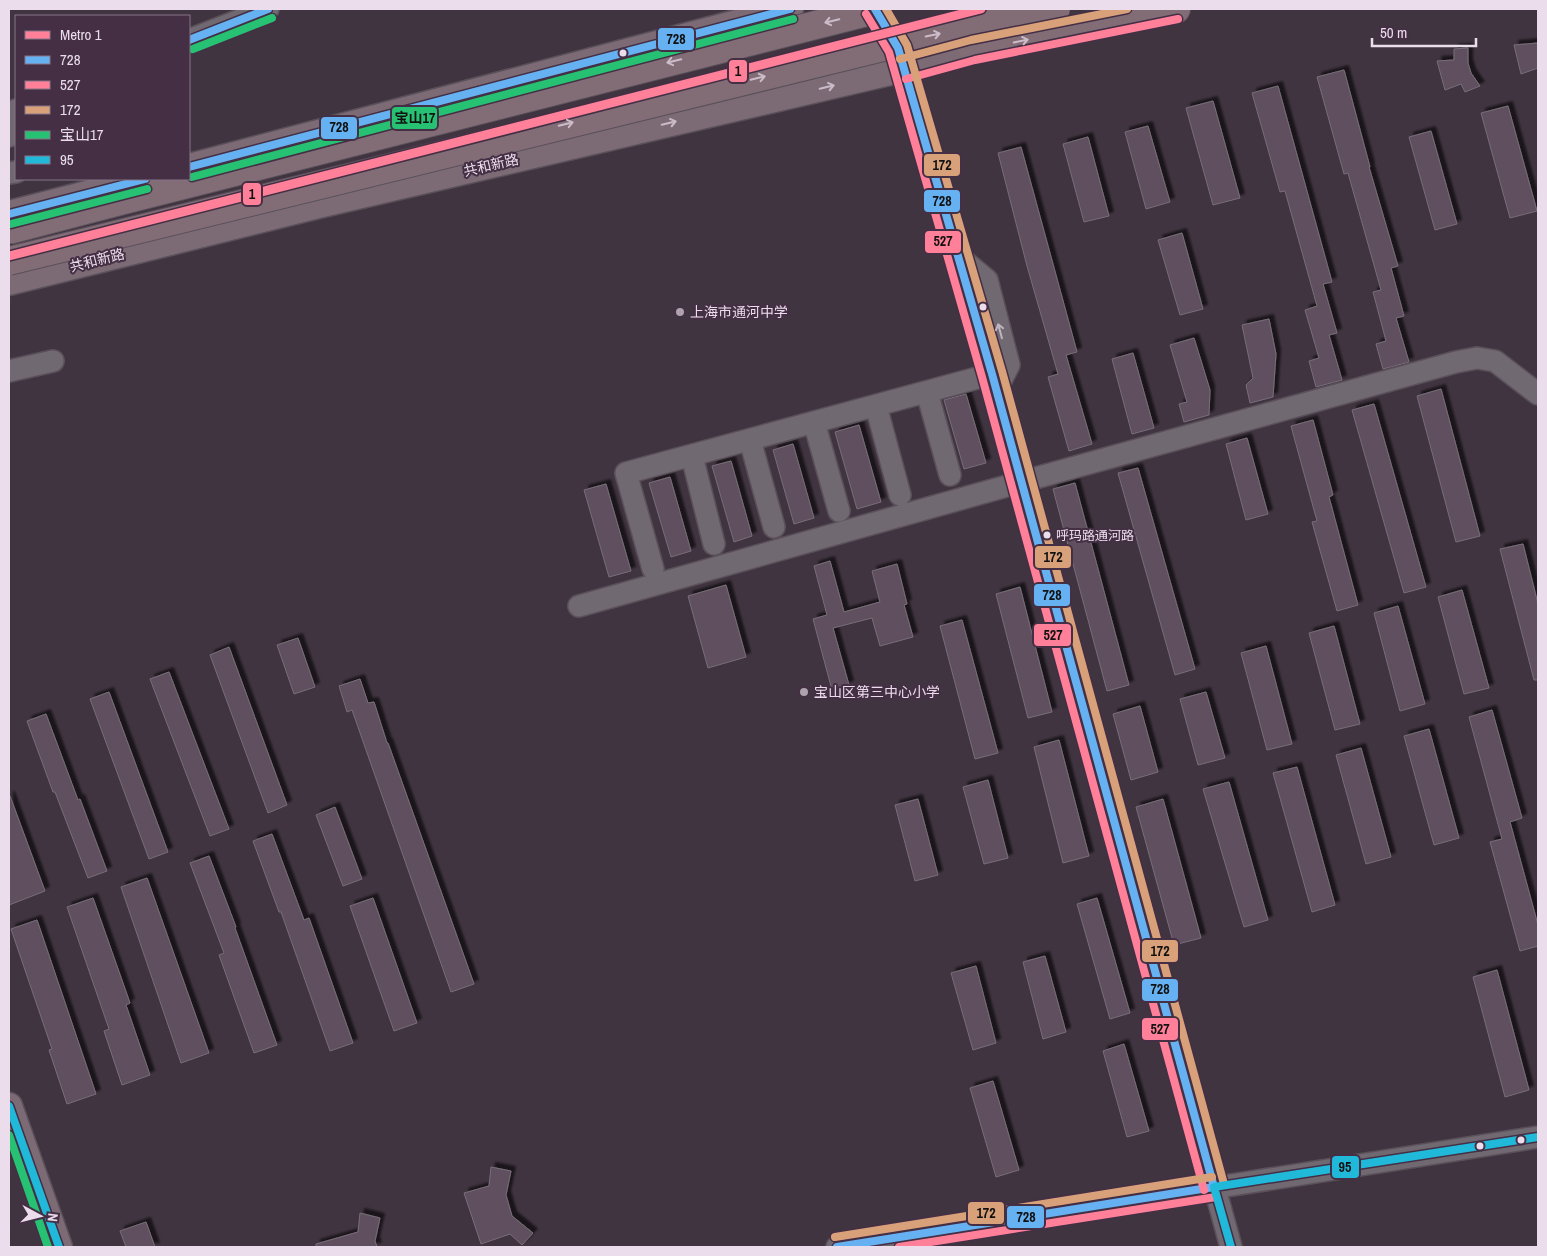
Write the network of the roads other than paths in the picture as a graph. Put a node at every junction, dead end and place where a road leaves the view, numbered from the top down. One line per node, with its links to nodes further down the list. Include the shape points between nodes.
1 (268, 9): 8 (street)
2 (790, 9): 10 (main road)
3 (874, 9): 11 (street, via 898,48)
4 (879, 9): 19 (highway, one-way to 19, bridge)
5 (1032, 9): 9 (main road, via 996,30)
6 (1056, 9): 20 (highway, one-way to 6, bridge, via 916,39)
7 (1176, 9): 9 (highway, one-way to 7)
8 (190, 40)
9 (974, 50): 11 (main road, 共和新路)
10 (612, 56): 13 (main road, via 559,60); 14 (main road)
11 (903, 69): 12 (main road, 共和新路, one-way to 11); 25 (street, via 957,255 987,280 1009,365)
12 (630, 133): 21 (main road, 共和新路, via 323,204); 22 (main road, via 598,150)
13 (190, 155)
14 (190, 167)
15 (91, 180): 17 (main road)
16 (141, 180): 18 (main road)
17 (9, 201)
18 (9, 214)
19 (9, 230)
20 (9, 261)
21 (9, 282)
22 (9, 294)
23 (53, 361): 24 (street)
24 (9, 371)
25 (994, 382): 26 (street); 33 (street)
26 (927, 392): 28 (street); 32 (street)
27 (1538, 394): 33 (street, via 1495,360 1477,358)
28 (876, 406): 29 (street); 34 (street)
29 (814, 422): 30 (street); 35 (street)
30 (750, 440): 31 (street); 36 (street)
31 (692, 456): 37 (street); 38 (street, via 626,473)
32 (950, 475)
33 (1021, 482): 39 (street); 42 (street)
34 (900, 495)
35 (839, 511)
36 (774, 527)
37 (714, 544)
38 (653, 569)
39 (579, 606)
40 (9, 1106): 43 (main road)
41 (1538, 1137): 42 (street)
42 (1214, 1188): 44 (street); 45 (street)
43 (59, 1247)
44 (837, 1247)
45 (1230, 1247)

